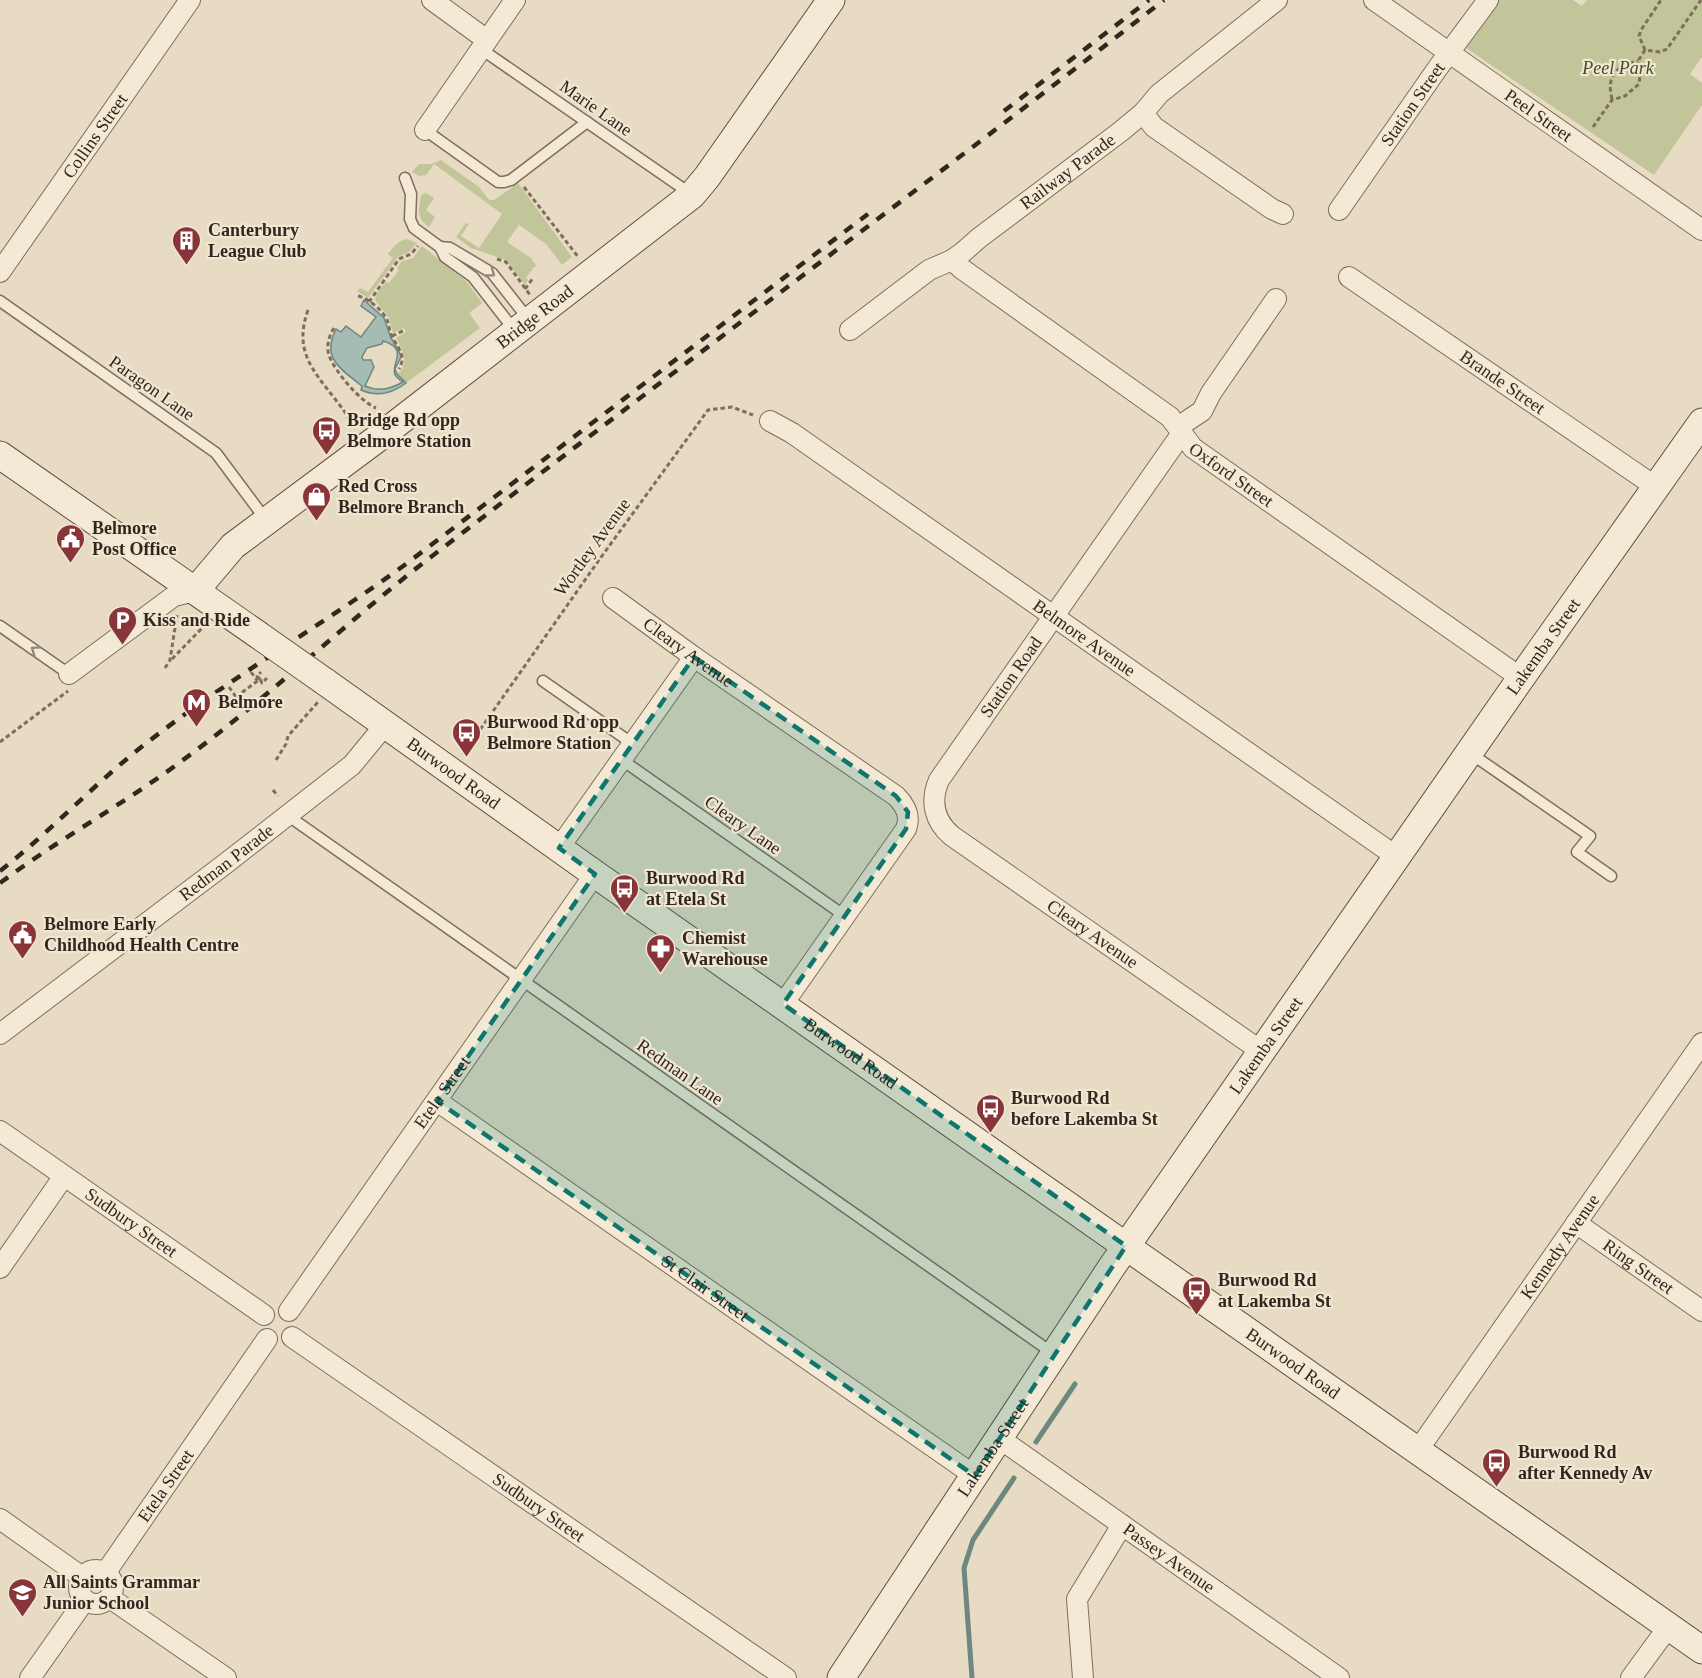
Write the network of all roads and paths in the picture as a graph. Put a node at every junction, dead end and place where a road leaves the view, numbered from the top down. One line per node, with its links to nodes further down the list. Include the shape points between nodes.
1 (190, 0): 27 (street, Collins Street)
2 (432, 0): 10 (street)
3 (515, 0): 10 (street)
4 (831, 0): 21 (main road, Bridge Road)
5 (1277, 0): 15 (street, Railway Parade, via 1159,94)
6 (1374, 0): 12 (street, Peel Street)
7 (1488, 0): 12 (street, Station Street)
8 (1661, 0): 11 (path, via 1639,36)
9 (1701, 0): 11 (path, via 1667,49)
10 (484, 44): 16 (lane, Marie Lane); 18 (street)
11 (1645, 50): 13 (path)
12 (1450, 53): 22 (street, Station Street); 24 (street, Peel Street)
13 (1638, 61): 14 (path, via 1615,71 1610,86); 14 (path, via 1640,84)
14 (1612, 100): 17 (path)
15 (1143, 112): 23 (street, via 1154,127); 26 (street, Railway Parade)
16 (587, 122): 19 (lane); 21 (lane, Marie Lane)
17 (1593, 127)
18 (425, 130): 19 (lane, via 498,182)
19 (516, 176): 28 (path)
20 (405, 178): 25 (lane, via 411,194 412,224)
21 (692, 195): 28 (main road, Bridge Road)
22 (1339, 210)
23 (1283, 214)
24 (1702, 230)
25 (440, 247): 36 (lane, via 445,257 473,277); 36 (lane, one-way to 36, via 450,248 497,277)
26 (952, 260): 39 (street, Railway Parade, via 929,270); 46 (street, Oxford Street, via 1170,417)
27 (0, 272)
28 (592, 274): 36 (main road, Bridge Road)
29 (533, 278): 31 (path)
30 (1349, 278): 48 (street, Brande Street)
31 (525, 289)
32 (358, 296): 40 (path, via 382,312)
33 (1276, 299): 46 (street, Station Road, via 1202,411)
34 (0, 301): 49 (lane, Paragon Lane, via 216,453)
35 (308, 310): 45 (path, via 303,330 304,353 313,372 347,415)
36 (523, 327): 49 (main road, Bridge Road)
37 (334, 328): 42 (path, via 328,345 332,362 362,400)
38 (405, 330): 40 (path)
39 (850, 330)
40 (392, 336): 41 (path, via 402,355)
41 (399, 369)
42 (376, 408)
43 (770, 421): 52 (street, Belmore Avenue); 72 (path, Wortley Avenue, via 732,407 708,410)
44 (1702, 423): 48 (main road, Lakemba Street)
45 (351, 428)
46 (1180, 430): 52 (street, Station Road); 62 (street, Oxford Street, via 1193,448)
47 (0, 455): 51 (main road, Burwood Road)
48 (1656, 488): 62 (main road, Lakemba Street)
49 (266, 521): 51 (main road, Bridge Road, via 221,558)
50 (613, 598): 55 (street, Cleary Avenue)
51 (186, 601): 56 (path); 59 (street, via 174,596); 65 (main road, Burwood Road, bridge, via 256,634)
52 (1053, 618): 77 (street, Station Road, via 939,780); 80 (street, Belmore Avenue)
53 (205, 625): 56 (path)
54 (0, 626): 59 (lane, one-way to 54)
55 (694, 657): 70 (street); 83 (street, Cleary Avenue, via 902,801 908,812 906,829)
56 (170, 660): 57 (path)
57 (165, 668)
58 (251, 672): 60 (path, via 256,679)
59 (69, 674): 69 (path, via 73,688)
60 (261, 676): 61 (path, via 262,683); 66 (path)
61 (267, 678)
62 (1521, 678): 71 (main road, Lakemba Street)
63 (543, 681): 70 (lane)
64 (229, 687): 66 (path)
65 (322, 691): 68 (main road, Burwood Road); 73 (path, via 288,736)
66 (236, 697): 67 (path)
67 (244, 708)
68 (385, 725): 78 (street, Redman Parade, via 352,765); 79 (main road, Burwood Road)
69 (0, 742)
70 (633, 744): 74 (street)
71 (1470, 753): 80 (main road, Lakemba Street); 82 (lane, via 1590,836 1577,852)
72 (463, 754)
73 (276, 760)
74 (622, 760): 79 (street); 83 (lane, Cleary Lane)
75 (273, 790): 76 (path)
76 (278, 796)
77 (934, 807): 88 (street, Cleary Avenue, via 942,826 952,836)
78 (287, 815): 84 (lane, Redman Lane); 86 (street, Redman Parade)
79 (559, 848): 81 (main road, Burwood Road)
80 (1397, 857): 88 (main road, Lakemba Street)
81 (595, 874): 84 (street, Etela Street); 85 (main road, Burwood Road)
82 (1611, 876)
83 (845, 916): 85 (street)
84 (521, 981): 89 (street, Etela Street); 100 (lane, Redman Lane)
85 (783, 1004): 93 (main road, Burwood Road)
86 (0, 1034)
87 (1702, 1043): 92 (street, Kennedy Avenue)
88 (1262, 1051): 93 (main road, Lakemba Street)
89 (437, 1101): 95 (street, Etela Street); 103 (street, St Clair Street)
90 (0, 1131): 91 (street, Sudbury Street)
91 (64, 1176): 94 (street); 97 (street, Sudbury Street)
92 (1575, 1223): 96 (street, Ring Street); 102 (street, Kennedy Avenue)
93 (1126, 1246): 100 (main road, Lakemba Street); 102 (main road, Burwood Road)
94 (0, 1268)
95 (289, 1311): 97 (street, via 278,1308); 98 (street, via 296,1320)
96 (1702, 1311)
97 (264, 1315): 99 (street, via 262,1330)
98 (292, 1337): 99 (street, via 278,1343); 114 (street, Sudbury Street)
99 (267, 1339): 106 (street, Etela Street)
100 (1054, 1354): 101 (main road, Lakemba Street)
101 (999, 1438): 103 (main road, Lakemba Street); 105 (street, Passey Avenue)
102 (1418, 1450): 110 (main road, Burwood Road)
103 (975, 1476): 115 (main road, Lakemba Street)
104 (0, 1519): 107 (street)
105 (1122, 1525): 116 (street, via 1077,1599); 117 (street, Passey Avenue)
106 (106, 1572): 107 (street, via 90,1570); 108 (street, via 113,1581)
107 (82, 1577): 109 (street, via 79,1586)
108 (110, 1598): 109 (street, via 100,1604); 113 (street)
109 (85, 1600): 112 (street)
110 (1668, 1626): 111 (main road, Burwood Road); 118 (street)
111 (1702, 1650)
112 (30, 1678)
113 (226, 1678)
114 (786, 1678)
115 (841, 1678)
116 (1083, 1678)
117 (1339, 1678)
118 (1631, 1678)

